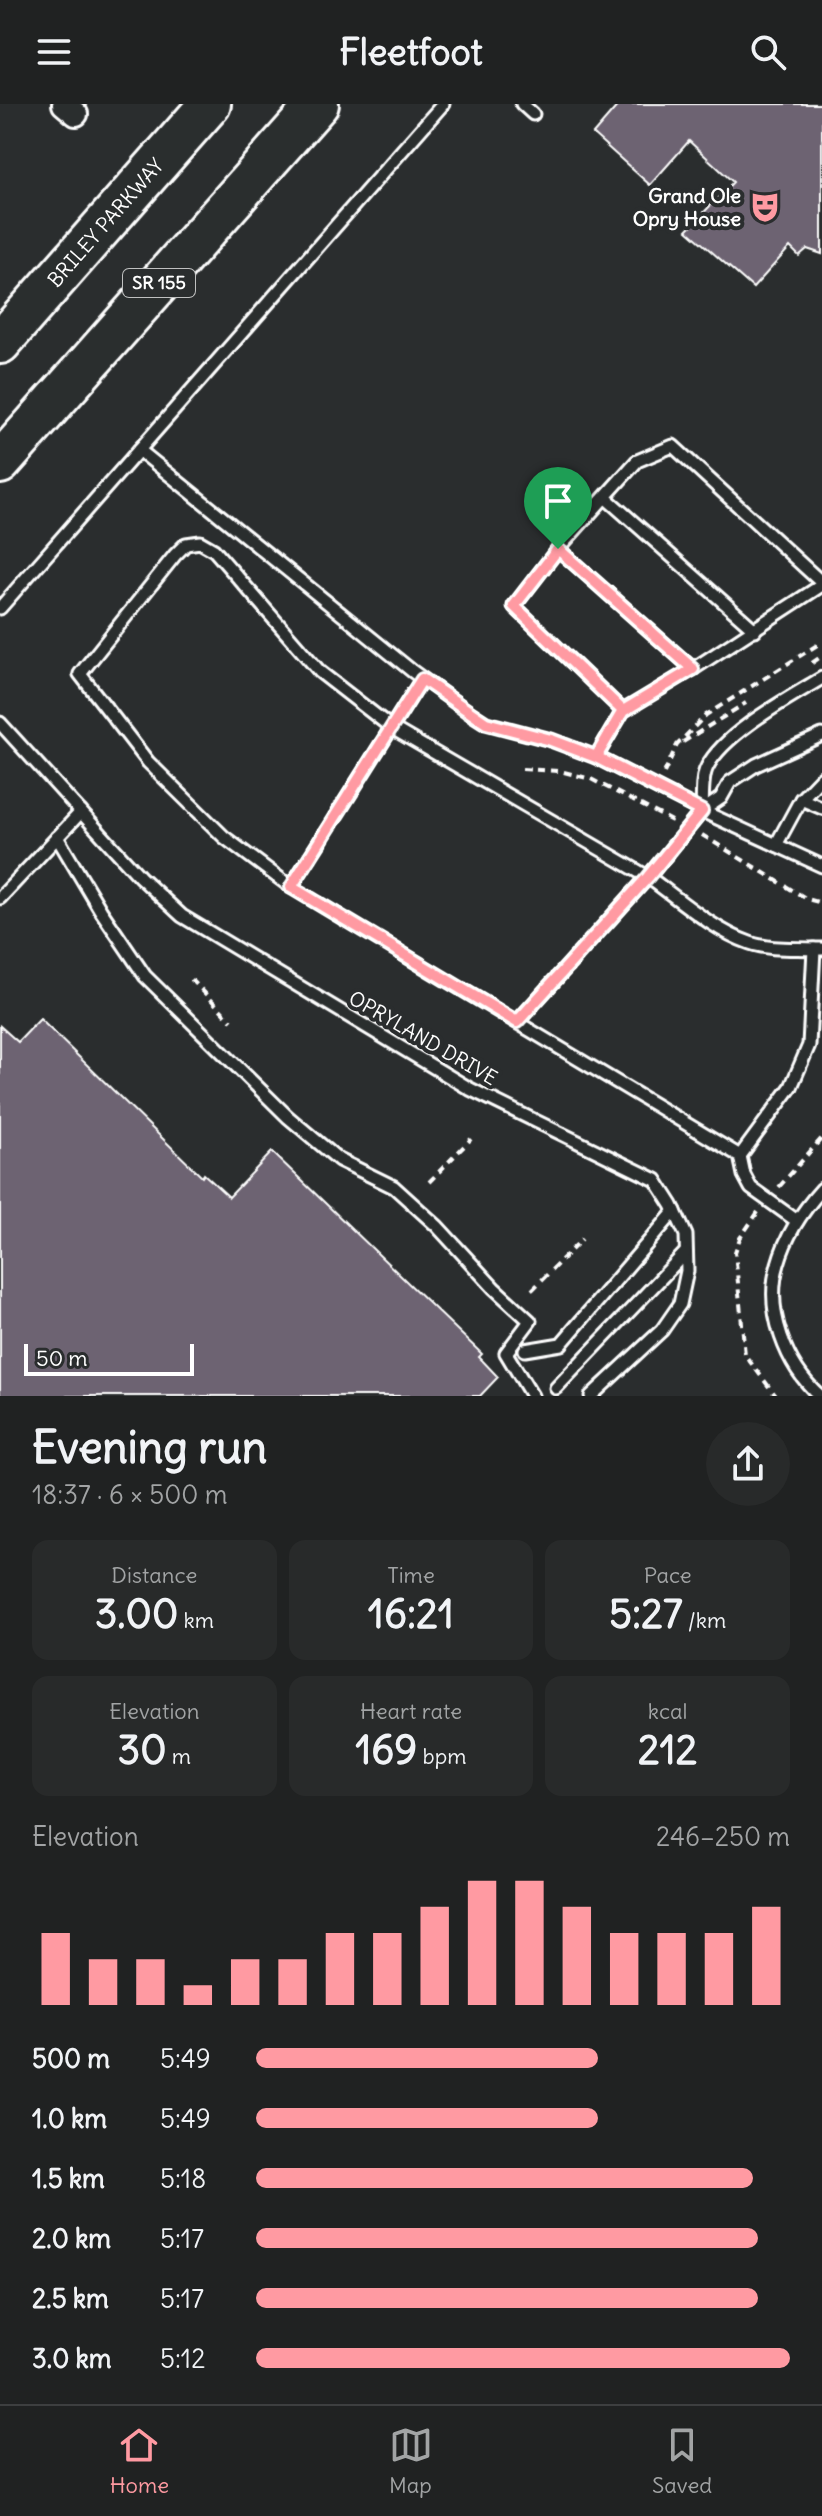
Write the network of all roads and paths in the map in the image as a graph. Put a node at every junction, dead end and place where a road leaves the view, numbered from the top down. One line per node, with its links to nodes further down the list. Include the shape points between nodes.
1 (210, 104): 6 (highway, BRILEY PARKWAY)
2 (318, 104): 8 (highway, SR 155)
3 (443, 104): 7 (lane)
4 (522, 104): 5 (lane)
5 (533, 114)
6 (0, 343)
7 (139, 450): 12 (lane); 17 (lane)
8 (0, 463)
9 (606, 498): 10 (lane); 11 (lane, via 637,461 673,446); 13 (lane)
10 (558, 549): 15 (lane); 18 (lane, via 514,606)
11 (822, 584): 13 (lane)
12 (0, 608)
13 (755, 630): 15 (lane)
14 (822, 642): 24 (path, via 706,715 677,745)
15 (693, 669): 18 (lane)
16 (822, 678): 28 (lane, via 720,747 705,770)
17 (422, 679): 20 (lane); 22 (lane, via 486,723)
18 (623, 711): 22 (lane)
19 (0, 723): 29 (lane, OPRYLAND DRIVE)
20 (392, 728): 33 (lane); 34 (lane); 34 (lane, via 320,672 214,550 200,542 186,544 175,555 80,674 148,762 224,837)
21 (822, 735): 28 (lane, via 756,765)
22 (596, 757): 24 (lane)
23 (822, 777): 25 (lane)
24 (657, 788): 26 (path); 28 (lane)
25 (801, 799): 27 (lane); 31 (lane)
26 (647, 807)
27 (822, 808)
28 (702, 811): 31 (lane); 33 (lane)
29 (81, 812): 30 (lane); 44 (lane, OPRYLAND DRIVE, via 182,916 470,1089 656,1180)
30 (57, 837): 35 (lane); 51 (lane, via 145,976 288,1117 339,1160 394,1187 530,1321 506,1353)
31 (776, 845): 32 (lane)
32 (822, 866)
33 (648, 877): 36 (lane, via 750,943); 39 (lane)
34 (291, 887): 39 (lane)
35 (0, 898)
36 (818, 949): 41 (lane, via 809,1045 791,1087)
37 (191, 979): 38 (path)
38 (232, 1021)
39 (517, 1022): 41 (lane)
40 (471, 1139): 42 (path)
41 (740, 1156): 45 (lane, via 751,1188)
42 (429, 1182)
43 (822, 1189): 45 (lane)
44 (675, 1211): 47 (lane, OPRYLAND DRIVE, via 686,1235); 49 (lane, via 561,1344)
45 (797, 1221): 53 (lane, via 777,1267 777,1318 794,1366)
46 (582, 1239): 48 (path)
47 (685, 1253): 50 (lane); 52 (lane, OPRYLAND DRIVE, via 680,1304 662,1330)
48 (532, 1290)
49 (525, 1350)
50 (556, 1388)
51 (532, 1396)
52 (591, 1396)
53 (820, 1396)

